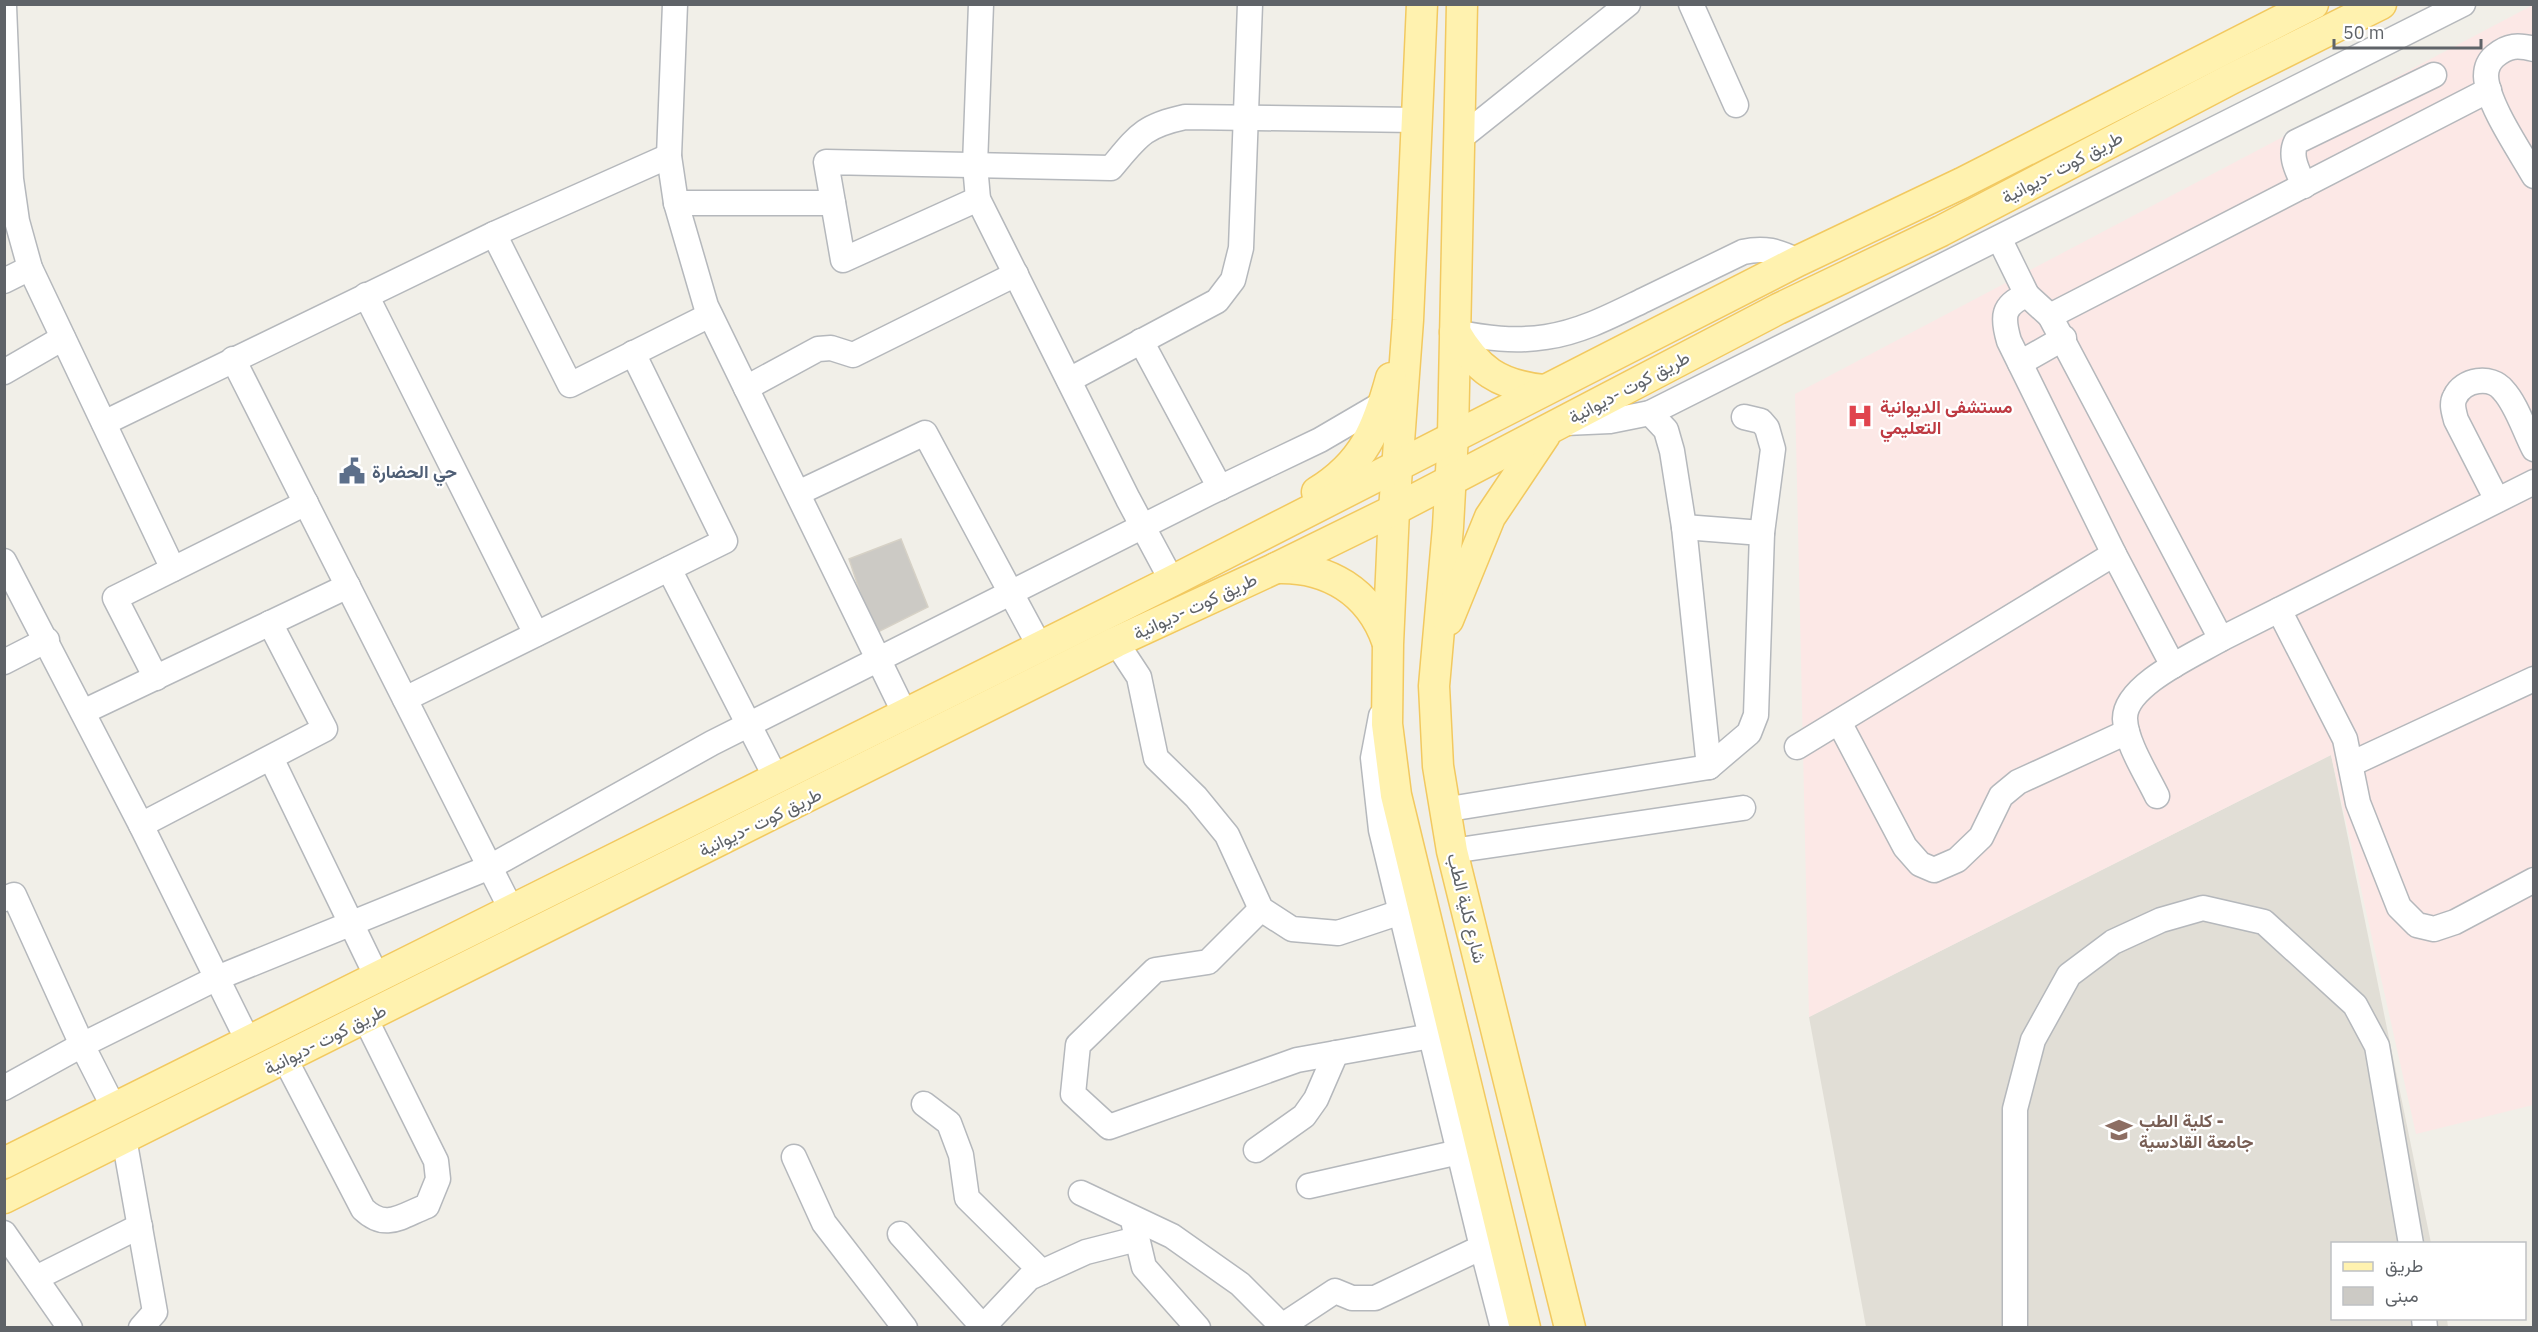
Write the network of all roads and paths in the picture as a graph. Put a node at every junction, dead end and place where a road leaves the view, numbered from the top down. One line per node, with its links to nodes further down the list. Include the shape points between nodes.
1 (675, 4): 21 (street)
2 (981, 4): 22 (street)
3 (1250, 4): 17 (street)
4 (1422, 4): 18 (main road)
5 (1462, 4): 19 (main road, شارع كلية الطب)
6 (1628, 4): 19 (street)
7 (1691, 4): 16 (street)
8 (2313, 4): 30 (main road, طريق كوت -ديوانية, via 1962,183)
9 (2381, 4): 54 (main road, طريق كوت -ديوانية, via 1941,231 1778,309)
10 (2463, 4): 29 (street)
11 (4, 6): 13 (street)
12 (2534, 50): 15 (street, via 2518,45 2502,50 2489,62)
13 (6, 72): 20 (street)
14 (2434, 75): 24 (street, via 2296,142 2293,160)
15 (2489, 90): 23 (street); 24 (street)
16 (1736, 105)
17 (1246, 118): 18 (street); 22 (street, via 1185,117 1160,122 1141,132 1111,168); 42 (street, via 1240,248 1233,280 1217,301)
18 (1416, 120): 38 (main road)
19 (1458, 140): 39 (main road, شارع كلية الطب)
20 (7, 141): 31 (street, via 17,221)
21 (669, 156): 27 (street); 28 (street)
22 (975, 165): 25 (street); 26 (street, via 826,162)
23 (2534, 176)
24 (2304, 186): 37 (street)
25 (978, 199): 26 (street, via 843,260); 32 (street)
26 (833, 203): 27 (street)
27 (676, 204): 36 (street)
28 (494, 234): 34 (street); 43 (street, via 570,385)
29 (1999, 238): 35 (street); 51 (street)
30 (1797, 261): 39 (street, via 1769,249 1743,252 1605,318 1547,337 1496,338); 49 (main road, طريق كوت -ديوانية)
31 (30, 268): 33 (street); 40 (street)
32 (1016, 274): 47 (street); 48 (street, via 853,355 831,348 818,349)
33 (4, 281)
34 (366, 295): 44 (street); 79 (street)
35 (2027, 295): 37 (street); 45 (street, via 2007,309 2004,323)
36 (710, 315): 43 (street); 48 (street)
37 (2050, 316): 41 (street)
38 (1408, 320): 50 (main road); 57 (main road)
39 (1455, 332): 49 (main road, via 1481,368 1500,380); 55 (main road, شارع كلية الطب)
40 (63, 338): 46 (street); 53 (street)
41 (2064, 338): 45 (street); 80 (street)
42 (1141, 341): 47 (street); 60 (street)
43 (633, 353): 73 (street, via 725,541)
44 (233, 359): 53 (street); 63 (street)
45 (2020, 363): 69 (street)
46 (4, 372)
47 (1069, 380): 66 (street)
48 (746, 388): 61 (street)
49 (1543, 390): 55 (main road, طريق كوت -ديوانية)
50 (1385, 402): 60 (street, via 1320,440); 65 (main road, via 1363,450 1338,477 1307,500)
51 (1650, 413): 54 (street); 67 (street, via 1666,430)
52 (1744, 417): 68 (street, via 1761,421 1773,449)
53 (104, 423): 72 (street)
54 (1555, 427): 58 (main road, طريق كوت -ديوانية); 85 (main road, via 1490,517)
55 (1453, 435): 57 (main road, طريق كوت -ديوانية); 58 (main road, شارع كلية الطب)
56 (2534, 449): 62 (street, via 2502,388 2481,380 2455,395 2452,405 2456,420)
57 (1398, 464): 64 (main road); 65 (main road, طريق كوت -ديوانية)
58 (1451, 481): 64 (main road, طريق كوت -ديوانية); 85 (main road, شارع كلية الطب)
59 (2534, 482): 62 (street)
60 (1220, 488): 66 (street)
61 (798, 493): 76 (street, via 925,433); 86 (street)
62 (2497, 500): 77 (street)
63 (306, 503): 72 (street); 75 (street)
64 (1394, 510): 71 (main road, طريق كوت -ديوانية); 83 (main road)
65 (1289, 522): 74 (main road, طريق كوت -ديوانية)
66 (1143, 527): 74 (street); 76 (street)
67 (1684, 527): 68 (street); 101 (street)
68 (1762, 533): 101 (street, via 1755,715 1749,733)
69 (2114, 554): 88 (street); 95 (street)
70 (4, 561): 81 (street)
71 (1276, 568): 82 (main road, طريق كوت -ديوانية); 83 (main road, via 1309,569 1339,581 1365,601)
72 (173, 569): 89 (street, via 115,598)
73 (669, 569): 79 (street); 96 (street)
74 (1172, 581): 84 (main road, طريق كوت -ديوانية)
75 (348, 586): 78 (street); 92 (street)
76 (1011, 593): 84 (street); 86 (street)
77 (2279, 610): 80 (street); 100 (street, via 2345,739)
78 (270, 623): 89 (street); 99 (street, via 325,729)
79 (536, 634): 92 (street)
80 (2221, 639): 88 (street)
81 (47, 640): 87 (street); 93 (street)
82 (1116, 642): 111 (street, via 1139,677 1156,758 1227,835); 117 (main road, طريق كوت -ديوانية)
83 (1388, 644): 91 (main road)
84 (1040, 647): 94 (main road, طريق كوت -ديوانية)
85 (1435, 651): 105 (main road, شارع كلية الطب, via 1434,726)
86 (878, 660): 94 (street); 96 (street)
87 (4, 662)
88 (2173, 666): 97 (street, via 2142,688 2130,702 2125,717)
89 (156, 678): 93 (street)
90 (2534, 679): 100 (street)
91 (1388, 684): 113 (street, via 1373,758 1381,830); 127 (main road, via 1387,724 1396,795)
92 (405, 699): 108 (street)
93 (83, 712): 106 (street)
94 (905, 714): 102 (main road, طريق كوت -ديوانية)
95 (1839, 722): 97 (street, via 1905,847 1920,864 1934,870 1957,860 1981,837 2001,796 2018,782); 98 (street)
96 (748, 725): 102 (street); 108 (street)
97 (2127, 732): 103 (street)
98 (1797, 747)
99 (272, 758): 106 (street); 114 (street)
100 (2351, 764): 109 (street, via 2358,803 2399,907 2417,925 2434,929 2456,922)
101 (1709, 767): 105 (street)
102 (776, 778): 112 (main road, طريق كوت -ديوانية)
103 (2157, 796)
104 (1743, 808): 107 (street)
105 (1443, 810): 107 (main road, شارع كلية الطب)
106 (141, 825): 116 (street)
107 (1452, 851): 124 (main road, شارع كلية الطب)
108 (490, 867): 112 (street); 114 (street)
109 (2534, 880)
110 (4, 899): 120 (street, via 14,895)
111 (1261, 909): 113 (street, via 1292,929 1338,933); 121 (street, via 1208,962 1155,970 1087,1036 1078,1045 1073,1094 1109,1127 1297,1060)
112 (512, 911): 115 (main road, طريق كوت -ديوانية)
113 (1401, 912): 118 (street)
114 (351, 924): 115 (street); 116 (street)
115 (376, 977): 119 (main road, طريق كوت -ديوانية)
116 (217, 978): 119 (street); 120 (street)
117 (365, 1018): 122 (main road, طريق كوت -ديوانية); 122 (street, via 436,1161 438,1179 427,1206 384,1222 373,1219 363,1209)
118 (1431, 1036): 121 (street); 130 (street)
119 (249, 1042): 126 (main road, طريق كوت -ديوانية)
120 (82, 1045): 123 (street); 126 (street)
121 (1336, 1053): 129 (street, via 1316,1099 1304,1116)
122 (285, 1059): 128 (main road, طريق كوت -ديوانية)
123 (4, 1088)
124 (1514, 1097): 127 (main road); 151 (main road, شارع كلية الطب)
125 (924, 1104): 142 (street, via 949,1123 961,1155 967,1198)
126 (115, 1110): 132 (main road, طريق كوت -ديوانية)
127 (1472, 1110): 140 (main road)
128 (124, 1138): 135 (main road, طريق كوت -ديوانية); 136 (street)
129 (1256, 1150)
130 (1459, 1152): 133 (street); 140 (street)
131 (794, 1156): 147 (street, via 824,1223)
132 (4, 1163)
133 (1309, 1185)
134 (1081, 1193): 137 (street)
135 (4, 1198)
136 (140, 1226): 143 (street); 146 (street, via 155,1312)
137 (1134, 1228): 140 (street, via 1172,1236 1240,1284 1282,1326 1335,1291 1352,1298 1375,1298); 142 (street); 148 (street, via 1144,1267)
138 (4, 1233): 143 (street)
139 (900, 1234): 144 (street)
140 (1492, 1242): 149 (street); 150 (main road)
141 (2411, 1242): 152 (street, via 2377,1046 2355,1005 2264,922 2203,908 2162,920 2113,942 2069,975 2033,1040 2015,1109)
142 (1042, 1272): 144 (street, via 1029,1278)
143 (36, 1278): 145 (street)
144 (983, 1327)
145 (70, 1328)
146 (141, 1328)
147 (905, 1328)
148 (1198, 1328)
149 (1503, 1328)
150 (1525, 1328)
151 (1570, 1328)
152 (2015, 1328)

